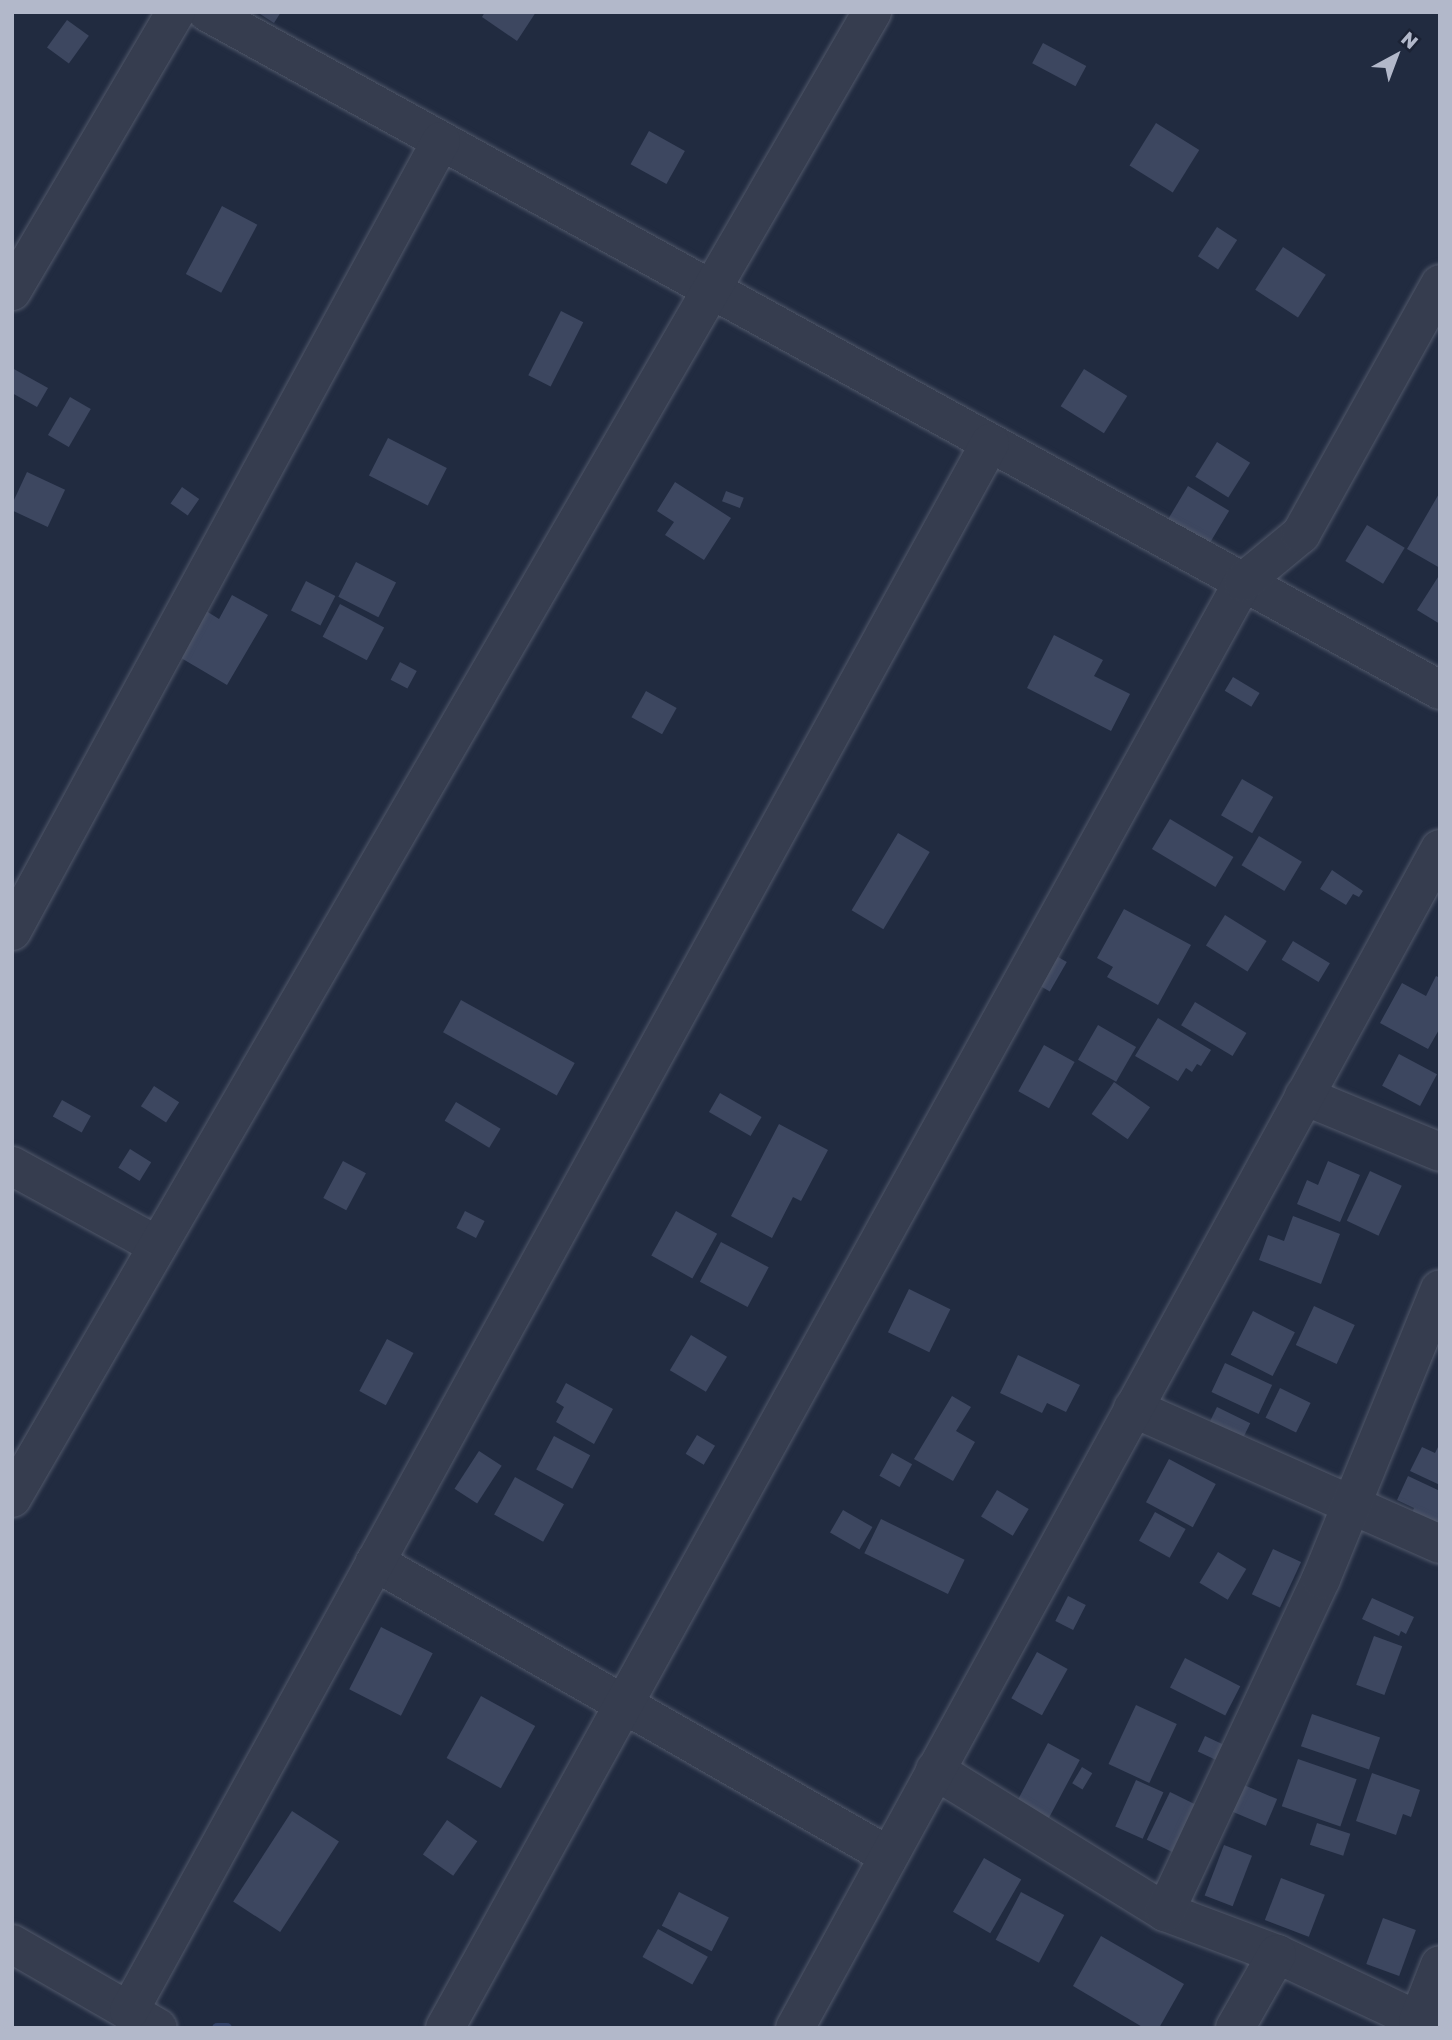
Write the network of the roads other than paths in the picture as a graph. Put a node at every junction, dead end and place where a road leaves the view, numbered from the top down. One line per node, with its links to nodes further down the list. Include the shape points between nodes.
1 (176, 12): 7 (street)
2 (207, 12): 4 (street)
3 (872, 12): 6 (street)
4 (441, 141): 6 (street); 12 (street)
5 (1440, 284): 9 (street, via 1301,534)
6 (713, 290): 8 (street); 16 (street)
7 (12, 291)
8 (990, 443): 9 (street); 22 (street)
9 (1243, 582): 10 (street); 23 (street)
10 (1440, 690)
11 (1440, 849): 13 (street)
12 (12, 931)
13 (1304, 1096): 14 (street); 18 (street)
14 (1440, 1152)
15 (12, 1166): 16 (street)
16 (158, 1246): 19 (street)
17 (1440, 1289): 20 (street)
18 (1133, 1408): 20 (street); 24 (street)
19 (12, 1498)
20 (1349, 1504): 21 (street); 26 (street, via 1321,1578)
21 (1440, 1544)
22 (375, 1562): 23 (street); 30 (street)
23 (624, 1704): 25 (street); 32 (street)
24 (935, 1770): 25 (street); 26 (street)
25 (888, 1856): 33 (street)
26 (1165, 1912): 28 (street)
27 (12, 1944): 30 (street)
28 (1277, 1954): 31 (street); 34 (street)
29 (1440, 1965): 31 (street)
30 (143, 2019)
31 (1426, 2024)
32 (445, 2028)
33 (795, 2028)
34 (1235, 2028)

